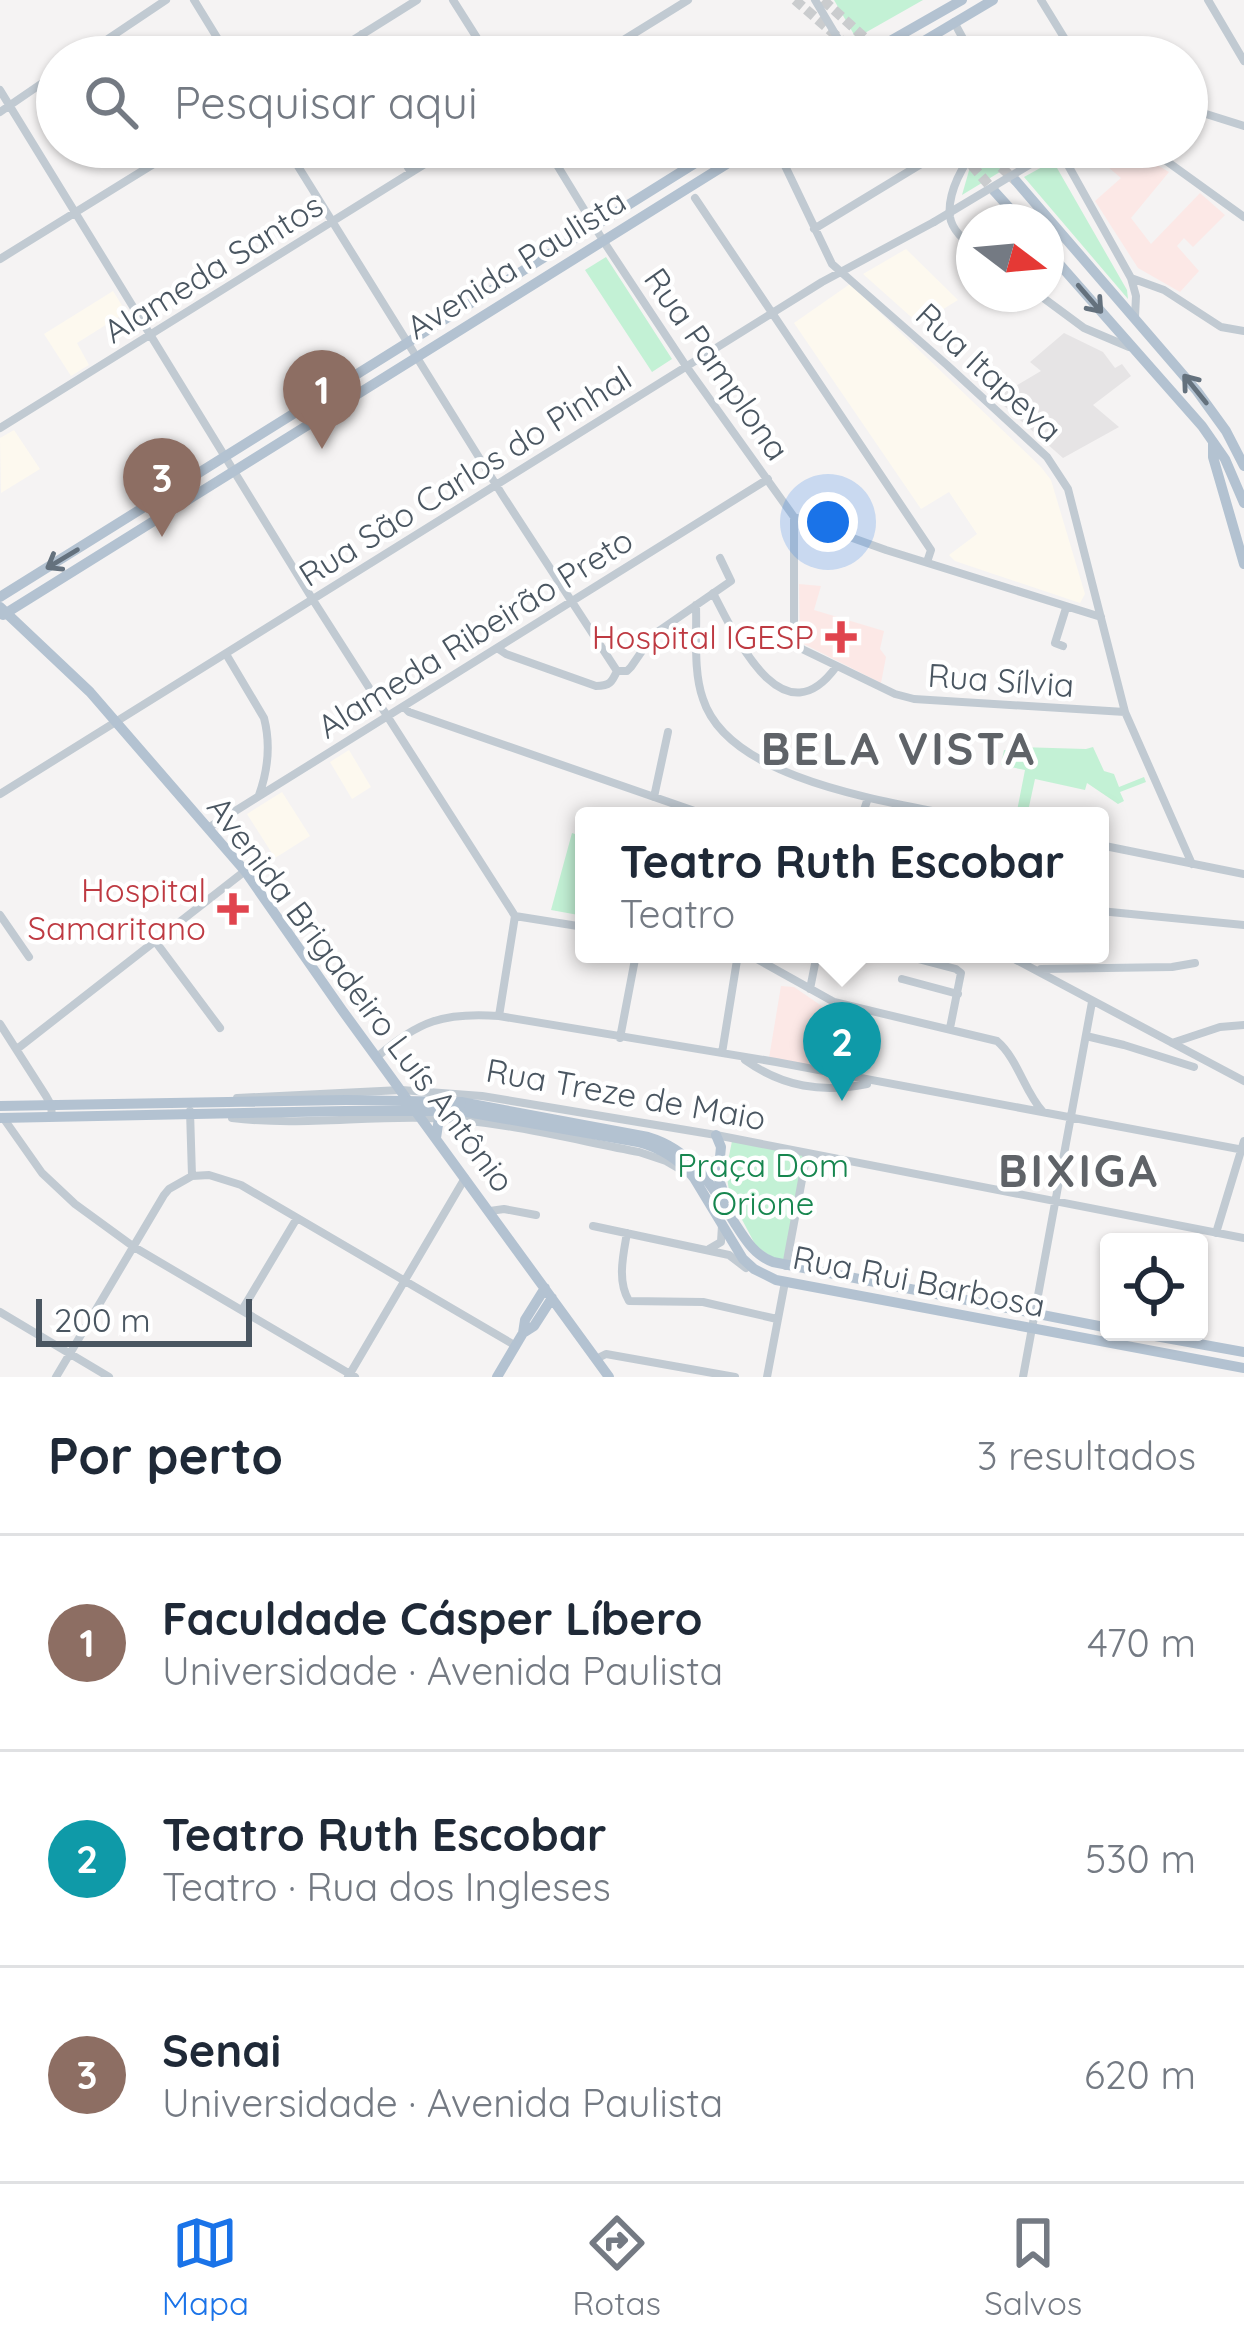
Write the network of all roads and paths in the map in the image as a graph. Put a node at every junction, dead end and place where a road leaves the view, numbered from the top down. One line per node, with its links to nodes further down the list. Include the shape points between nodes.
1 (166, 0): 13 (street)
2 (194, 0): 14 (street)
3 (417, 0): 12 (street)
4 (453, 0): 16 (street)
5 (688, 0): 17 (street)
6 (815, 0): 18 (street)
7 (962, 0): 19 (main road)
8 (993, 0): 11 (main road)
9 (1041, 0): 22 (street)
10 (1208, 0): 23 (street)
11 (954, 22): 20 (main road); 21 (street)
12 (362, 34): 15 (street)
13 (112, 36)
14 (217, 36)
15 (360, 36)
16 (476, 36)
17 (630, 36)
18 (836, 36)
19 (899, 36)
20 (931, 36)
21 (962, 36)
22 (1063, 36)
23 (1244, 62)
24 (36, 88): 26 (street)
25 (0, 90): 26 (street)
26 (10, 105): 27 (street); 30 (street)
27 (0, 112)
28 (1208, 115): 29 (street)
29 (1244, 126)
30 (36, 148)
31 (48, 168): 50 (street)
32 (147, 168): 50 (street)
33 (299, 168): 52 (street)
34 (408, 168): 45 (street)
35 (416, 168): 45 (street, Alameda Santos)
36 (559, 168): 53 (street, Rua Pamplona)
37 (688, 168): 53 (main road, Avenida Paulista)
38 (721, 168): 56 (main road, Avenida Paulista)
39 (786, 168): 54 (street, Rua Itapeva)
40 (914, 168): 54 (street)
41 (963, 168): 55 (street, via 949,214)
42 (1021, 168): 59 (street, Rua São Carlos do Pinhal, bridge)
43 (1070, 168): 60 (street)
44 (1177, 168): 51 (street)
45 (411, 172): 52 (street, Alameda Santos)
46 (1016, 181): 65 (main road)
47 (995, 192): 49 (main road)
48 (695, 199): 64 (street)
49 (1006, 204)
50 (75, 213): 57 (street); 67 (street)
51 (1244, 217)
52 (332, 222): 67 (street, Alameda Santos); 68 (street)
53 (596, 226): 56 (street, Rua Pamplona); 68 (main road, Avenida Paulista)
54 (814, 229): 59 (street, Rua Itapeva)
55 (956, 231)
56 (604, 242): 70 (main road, Avenida Paulista); 71 (street, Rua Pamplona)
57 (0, 259)
58 (1064, 270): 69 (main road, one-way to 69)
59 (840, 272): 64 (street, Rua São Carlos do Pinhal); 91 (street, Rua Itapeva, via 1055,466)
60 (1131, 278): 61 (street); 62 (street)
61 (1152, 285): 62 (street); 66 (street)
62 (1136, 296): 65 (street)
63 (1062, 312): 69 (street)
64 (770, 314): 71 (street, Rua São Carlos do Pinhal); 82 (street, via 931,550)
65 (1135, 319): 75 (main road, one-way to 65, via 1197,391)
66 (1244, 332)
67 (150, 337): 72 (street, Alameda Santos); 74 (street)
68 (408, 344): 70 (street); 74 (main road, Avenida Paulista)
69 (1133, 349): 73 (main road)
70 (417, 357): 76 (main road, Avenida Paulista); 78 (street)
71 (686, 366): 77 (street, Rua Pamplona); 78 (street, Rua São Carlos do Pinhal)
72 (0, 428)
73 (1214, 441): 79 (main road); 83 (main road)
74 (225, 458): 76 (street); 85 (main road, Avenida Paulista, one-way to 85)
75 (1244, 466)
76 (234, 472): 86 (street); 90 (main road, Avenida Paulista)
77 (768, 479): 80 (street, Rua Pamplona); 87 (street, Alameda Ribeirão Preto)
78 (495, 483): 86 (street, Rua São Carlos do Pinhal); 87 (street)
79 (1244, 503)
80 (794, 518): 82 (street); 95 (street, Rua Sílvia, via 794,639)
81 (720, 558): 84 (street, via 732,578)
82 (927, 562): 89 (street)
83 (1244, 564)
84 (713, 593): 88 (street); 95 (street, via 772,684 813,687)
85 (0, 597)
86 (313, 600): 94 (street, Rua São Carlos do Pinhal); 99 (street)
87 (573, 601): 93 (street, Alameda Ribeirão Preto); 96 (street)
88 (696, 605): 96 (street, via 653,635 632,667); 105 (street, via 702,698 718,728 775,768)
89 (1066, 608): 91 (street); 92 (street)
90 (2, 612): 100 (main road, Avenida Brigadeiro Luís Antônio)
91 (1101, 617): 98 (street, Rua Itapeva)
92 (1055, 644)
93 (497, 648): 96 (street, via 596,686 609,685); 97 (street, Alameda Ribeirão Preto)
94 (226, 654): 100 (street, Rua São Carlos do Pinhal); 103 (street, via 267,730 268,769)
95 (836, 667): 98 (street, Rua Sílvia, via 914,699)
96 (617, 671)
97 (404, 707): 99 (street, Alameda Ribeirão Preto); 104 (street)
98 (1126, 712): 111 (street, Rua Itapeva)
99 (388, 716): 103 (street, Alameda Ribeirão Preto); 116 (street)
100 (116, 722): 102 (street, Rua São Carlos do Pinhal); 109 (main road, Avenida Brigadeiro Luís Antônio)
101 (668, 732): 104 (street)
102 (0, 794)
103 (258, 796): 109 (street, Alameda Ribeirão Preto)
104 (654, 797): 106 (street)
105 (868, 798): 107 (street); 108 (street)
106 (683, 807)
107 (865, 807)
108 (913, 807)
109 (208, 828): 112 (main road, Avenida Brigadeiro Luís Antônio)
110 (1109, 847): 111 (street)
111 (1192, 864): 113 (street)
112 (244, 872): 119 (street); 143 (main road, Avenida Brigadeiro Luís Antônio)
113 (1244, 874)
114 (1109, 912): 117 (street)
115 (0, 914): 120 (street)
116 (515, 916): 118 (street); 133 (street)
117 (1244, 925)
118 (575, 926)
119 (155, 941): 136 (street); 141 (street)
120 (29, 957)
121 (634, 963): 139 (street)
122 (737, 963): 142 (street)
123 (764, 963): 130 (street)
124 (815, 963): 130 (street)
125 (933, 963): 131 (street, via 959,970)
126 (1023, 963): 128 (street)
127 (1195, 963): 128 (street)
128 (1035, 969): 132 (street)
129 (902, 979): 131 (street)
130 (809, 989): 137 (street)
131 (958, 994): 137 (street)
132 (1092, 1002): 138 (street); 140 (street)
133 (499, 1016): 139 (street); 143 (street, via 425,1023)
134 (0, 1024): 141 (street)
135 (1244, 1025): 140 (street)
136 (220, 1028)
137 (950, 1028): 152 (street, via 1003,1045)
138 (1086, 1036): 145 (street); 161 (street)
139 (620, 1038): 142 (street)
140 (1172, 1043): 146 (street)
141 (17, 1049): 156 (street)
142 (722, 1053): 144 (street)
143 (377, 1057): 148 (main road, Avenida Brigadeiro Luís Antônio)
144 (742, 1057): 147 (street); 147 (street, via 762,1072 820,1090)
145 (1194, 1067)
146 (1244, 1081)
147 (874, 1082): 153 (street)
148 (401, 1090): 149 (street, Rua Treze de Maio); 150 (street, Rua Treze de Maio); 160 (main road, Avenida Brigadeiro Luís Antônio)
149 (378, 1091): 155 (street, Rua Treze de Maio, via 261,1095); 162 (street, via 392,1102)
150 (423, 1091): 151 (street, Rua Treze de Maio); 157 (street)
151 (444, 1092): 157 (street, via 440,1107); 163 (street, Rua Treze de Maio)
152 (1028, 1094): 153 (street); 158 (street)
153 (1011, 1107): 158 (street)
154 (190, 1108): 155 (main road); 156 (main road); 167 (street)
155 (210, 1108): 157 (main road, bridge); 162 (street, via 274,1121)
156 (51, 1111): 159 (main road)
157 (453, 1113): 160 (street); 164 (main road); 170 (main road, via 648,1136 686,1154); 174 (main road, via 653,1146 694,1178)
158 (1044, 1113): 161 (street)
159 (1, 1114): 179 (street, via 53,1186)
160 (421, 1118): 162 (street); 164 (main road, Avenida Brigadeiro Luís Antônio)
161 (1071, 1118): 165 (street); 169 (street)
162 (378, 1119)
163 (716, 1135): 166 (street, Rua Treze de Maio); 170 (main road)
164 (436, 1138): 168 (main road, Avenida Brigadeiro Luís Antônio)
165 (1243, 1147): 177 (street)
166 (807, 1153): 169 (street, Rua Treze de Maio); 181 (street)
167 (192, 1176): 173 (street, via 225,1178); 179 (street, via 164,1195)
168 (466, 1177): 171 (main road, Avenida Brigadeiro Luís Antônio); 183 (street)
169 (1056, 1200): 177 (street, Rua Treze de Maio); 191 (street)
170 (726, 1208): 181 (main road, via 754,1251)
171 (489, 1210): 172 (street); 186 (main road, Avenida Brigadeiro Luís Antônio)
172 (536, 1214)
173 (297, 1218): 183 (street); 189 (street)
174 (722, 1225): 180 (street, via 721,1242); 182 (main road, via 743,1259)
175 (593, 1226): 176 (street, Rua Rui Barbosa)
176 (627, 1233): 180 (street, Rua Rui Barbosa); 192 (street, via 622,1275 629,1301 703,1302)
177 (1216, 1233): 178 (street, Rua Treze de Maio)
178 (1244, 1238)
179 (134, 1247): 189 (street); 200 (street)
180 (707, 1249): 182 (street, Rua Rui Barbosa)
181 (786, 1266): 184 (main road, Rua Rui Barbosa)
182 (780, 1281): 187 (main road, Rua Rui Barbosa); 192 (street)
183 (402, 1282): 198 (street); 203 (street)
184 (899, 1288): 185 (main road, Rua Rui Barbosa); 187 (main road)
185 (920, 1292): 188 (main road); 191 (main road, Rua Rui Barbosa)
186 (549, 1293): 198 (main road, via 525,1320); 201 (main road, Avenida Brigadeiro Luís Antônio)
187 (900, 1304): 188 (main road, Rua Rui Barbosa)
188 (916, 1307): 195 (main road, Rua Rui Barbosa)
189 (242, 1310): 203 (street)
190 (0, 1312): 200 (street)
191 (1035, 1314): 193 (main road, Rua Rui Barbosa); 195 (street)
192 (778, 1319): 209 (street)
193 (1085, 1323): 194 (main road, Rua Rui Barbosa); 196 (main road)
194 (1100, 1326)
195 (1032, 1330): 196 (main road, Rua Rui Barbosa); 210 (street)
196 (1082, 1339): 202 (main road, Rua Rui Barbosa)
197 (1183, 1341): 199 (main road)
198 (516, 1346): 206 (main road)
199 (1244, 1352)
200 (70, 1354): 204 (street); 205 (street)
201 (596, 1358): 207 (main road, Avenida Brigadeiro Luís Antônio); 208 (street)
202 (1244, 1368)
203 (351, 1376)
204 (56, 1377)
205 (109, 1377)
206 (497, 1377)
207 (609, 1377)
208 (735, 1377)
209 (767, 1377)
210 (1024, 1377)

